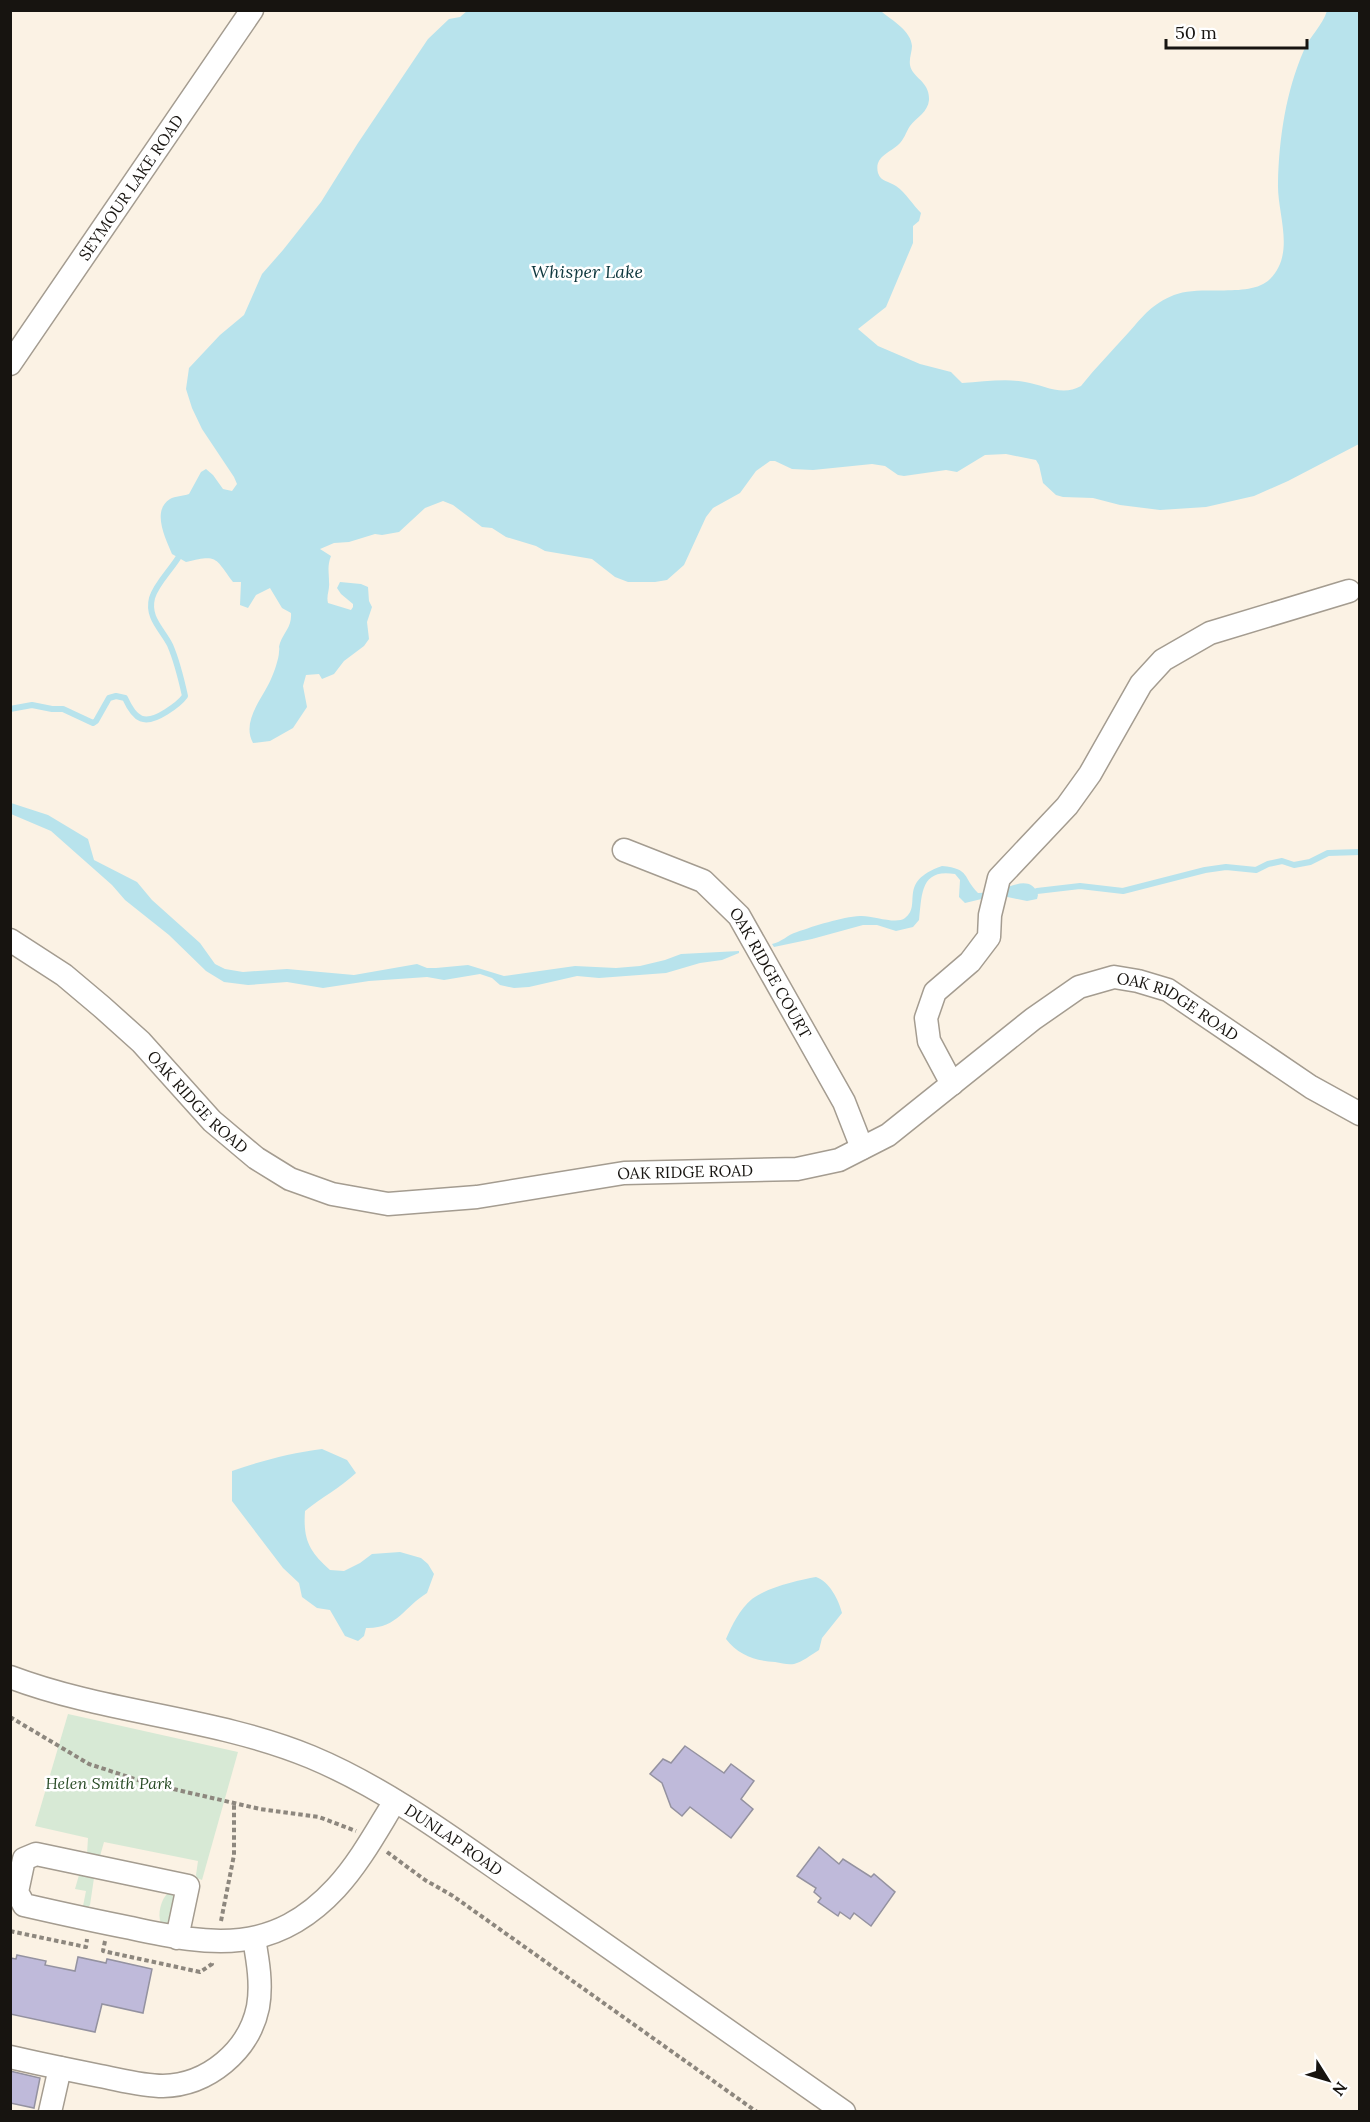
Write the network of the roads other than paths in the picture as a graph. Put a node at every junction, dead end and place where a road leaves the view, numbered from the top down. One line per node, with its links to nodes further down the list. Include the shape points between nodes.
1 (252, 10): 2 (street, SEYMOUR LAKE ROAD)
2 (10, 364)
3 (1349, 591): 6 (street, via 1210,633 1163,660 1141,684 1090,774 1067,806 999,878 989,937 970,962 935,992 926,1018 929,1041)
4 (624, 850): 8 (street, OAK RIDGE COURT, via 703,881 739,916 844,1102)
5 (10, 940): 8 (street, OAK RIDGE ROAD, via 64,975 102,1006 141,1042 212,1121 256,1158 290,1179 332,1194 388,1204 477,1197 624,1173 797,1169 839,1160)
6 (952, 1084): 7 (street, OAK RIDGE ROAD, via 1079,987 1114,977 1168,990 1311,1087); 8 (street, OAK RIDGE ROAD, via 888,1136)
7 (1359, 1114)
8 (862, 1148)
9 (10, 1677): 10 (street, DUNLAP ROAD, via 88,1701 221,1729 279,1746 346,1773)
10 (395, 1801): 12 (street, via 352,1869 331,1894 292,1923); 16 (street, DUNLAP ROAD)
11 (177, 1938): 11 (street, via 24,1905 17,1892 24,1859 36,1854 188,1886); 12 (street, via 216,1942)
12 (254, 1939): 14 (street, via 260,1989 255,2019 238,2048 212,2071 189,2082 156,2086)
13 (10, 2057): 14 (street)
14 (60, 2068): 15 (street)
15 (50, 2112)
16 (844, 2112)

